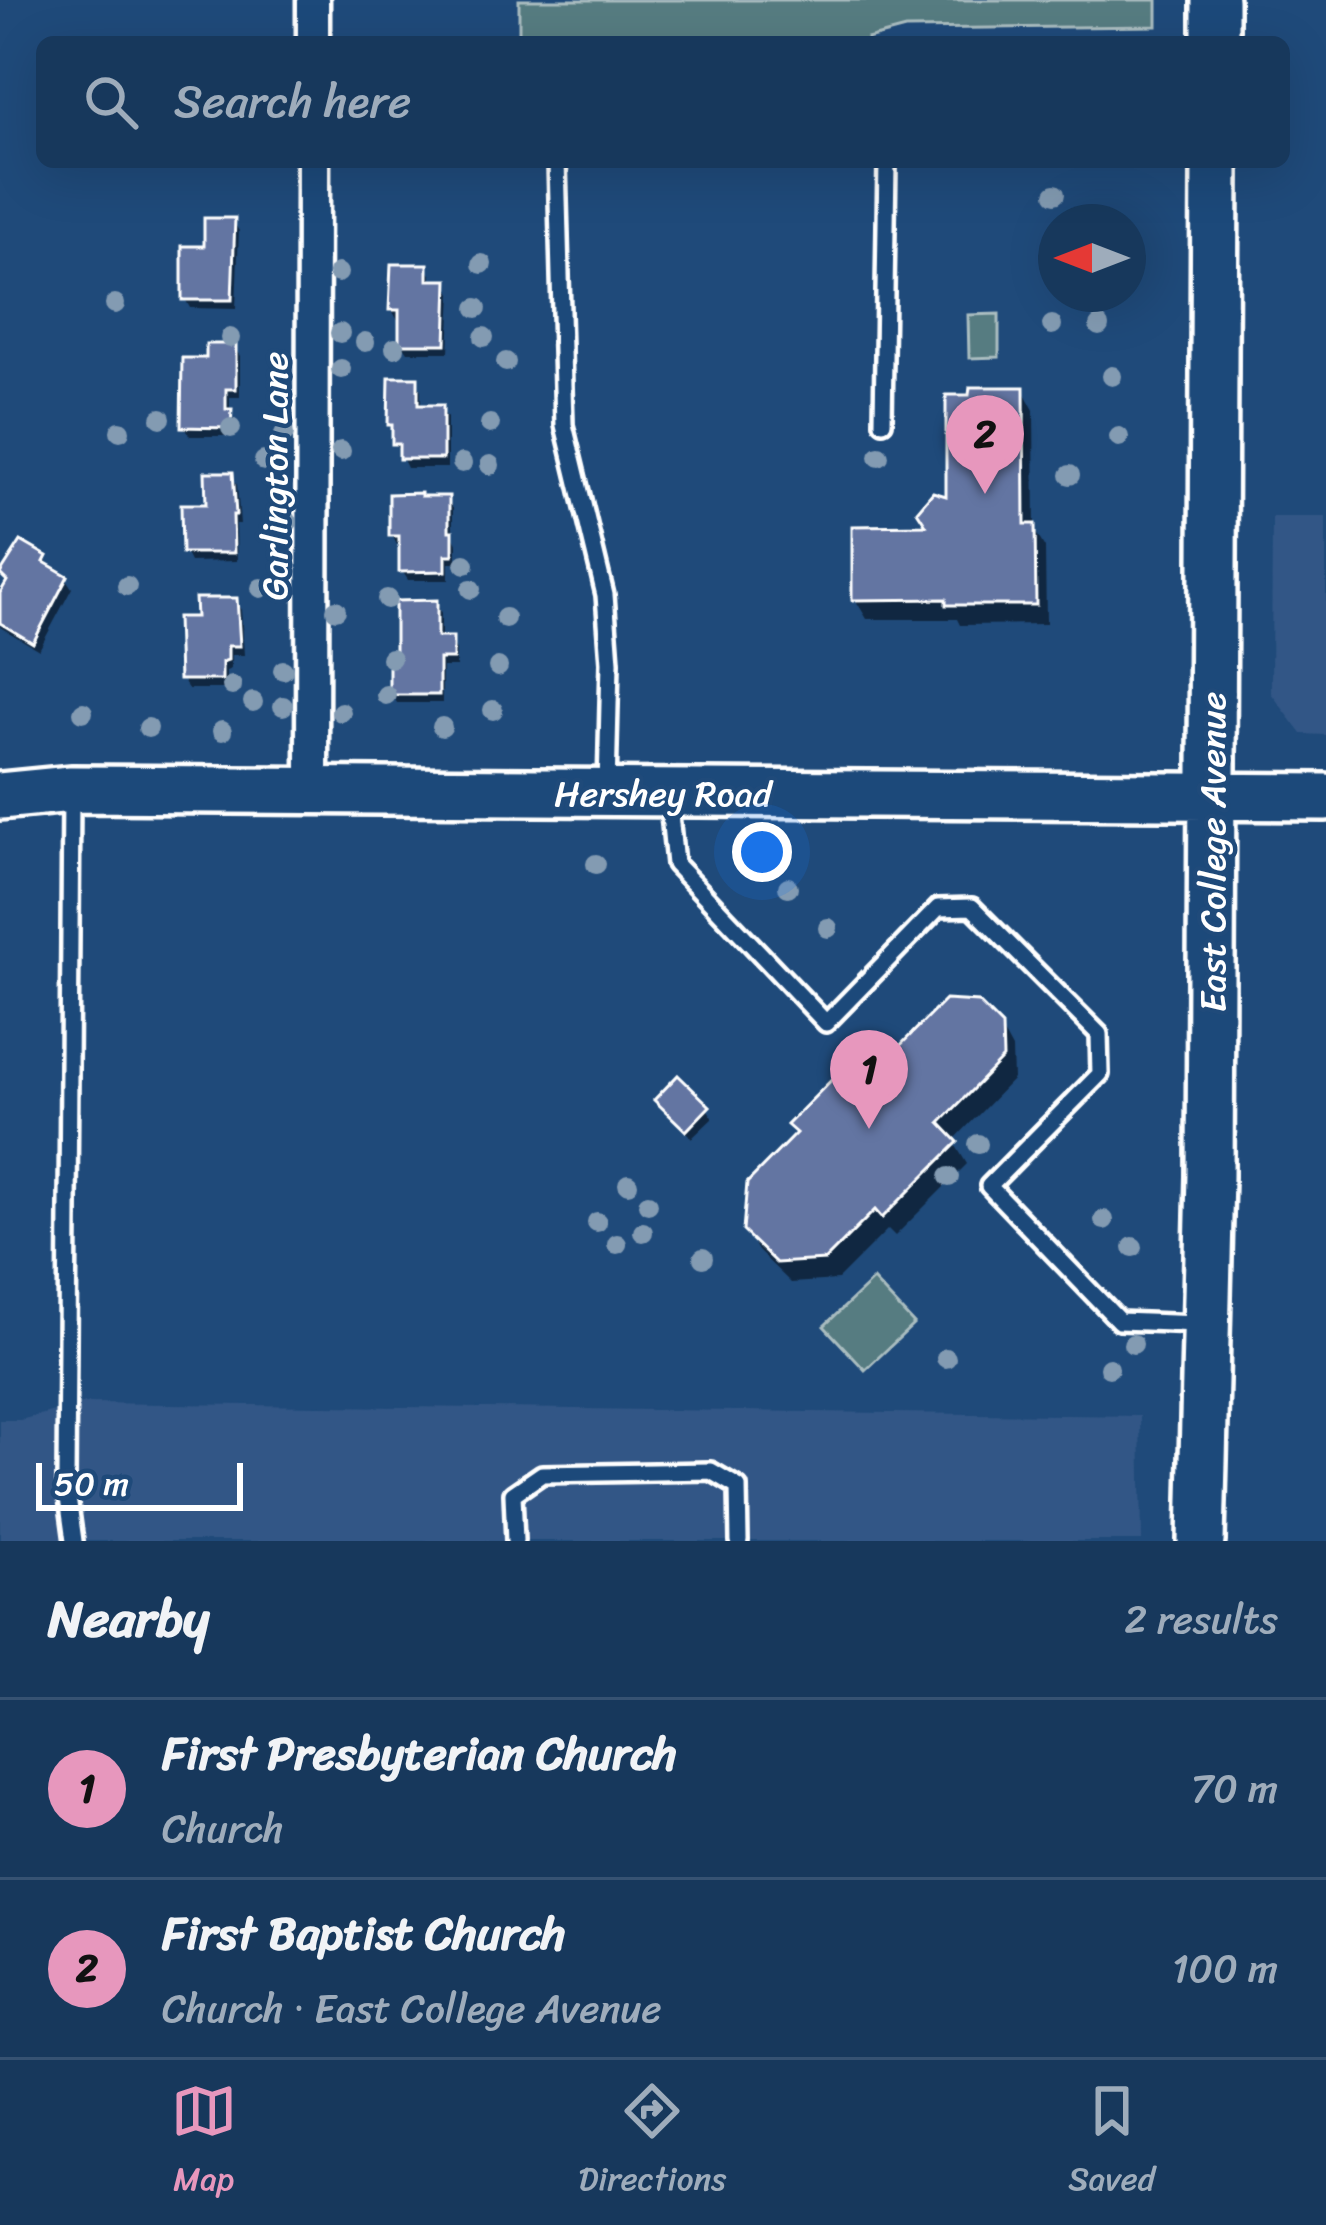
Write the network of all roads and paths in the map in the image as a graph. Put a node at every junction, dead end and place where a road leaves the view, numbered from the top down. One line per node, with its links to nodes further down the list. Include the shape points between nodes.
1 (314, 0): 3 (street)
2 (1215, 0): 4 (main road)
3 (313, 36)
4 (1216, 36)
5 (313, 168): 11 (street, Garlington Lane)
6 (557, 168): 12 (lane, via 564,425 604,596)
7 (887, 168): 9 (lane)
8 (1216, 168): 15 (main road, East College Avenue)
9 (883, 422)
10 (70, 789): 11 (main road, Hershey Road); 14 (main road, Hershey Road); 18 (lane, via 67,1483)
11 (313, 790): 12 (main road, Hershey Road)
12 (608, 792): 13 (main road, Hershey Road)
13 (668, 792): 15 (main road, Hershey Road); 17 (lane, via 675,864 826,1023 938,908 972,908 988,923 1099,1034 1100,1074 989,1186 1119,1321)
14 (0, 796)
15 (1213, 796): 16 (main road, Hershey Road); 17 (main road, East College Avenue)
16 (1326, 797)
17 (1206, 1324): 21 (main road, East College Avenue)
18 (74, 1541)
19 (515, 1541): 20 (lane, via 513,1494 542,1474 711,1471 738,1487)
20 (739, 1541)
21 (1201, 1541)

